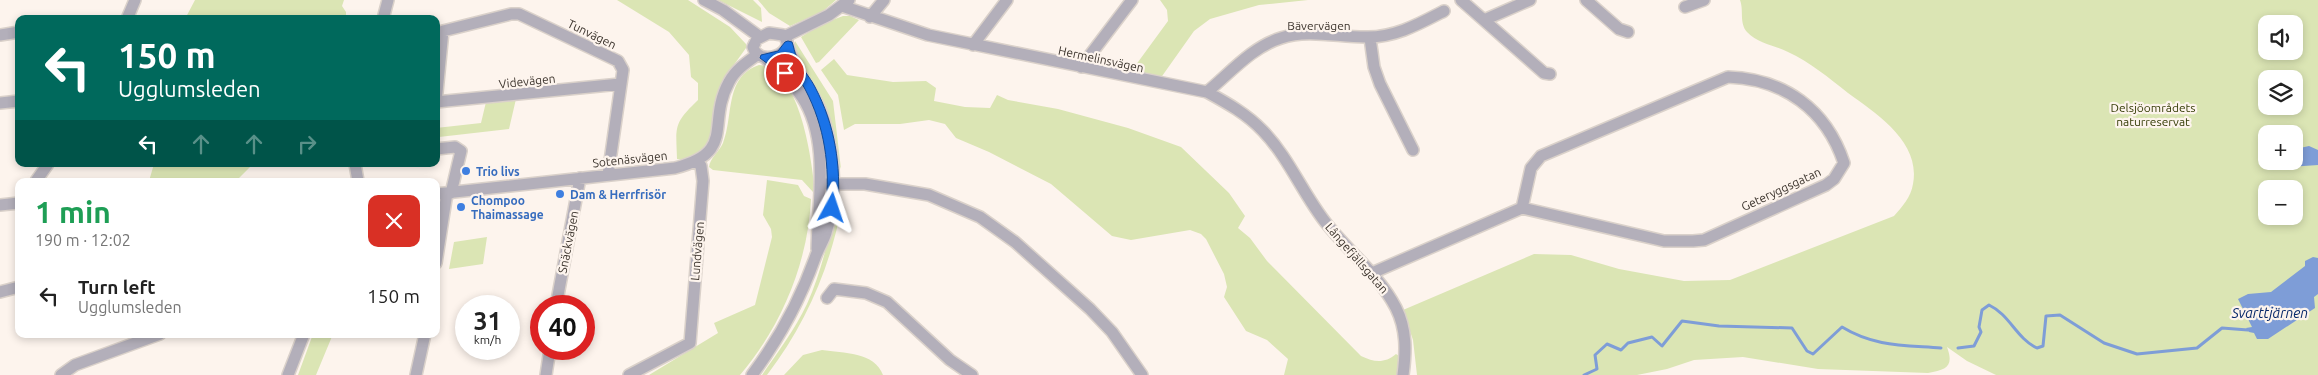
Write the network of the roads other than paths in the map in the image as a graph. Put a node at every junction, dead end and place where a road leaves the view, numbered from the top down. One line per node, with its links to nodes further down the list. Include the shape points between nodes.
1 (135, 0): 14 (street)
2 (388, 0): 15 (street)
3 (704, 0): 21 (street)
4 (884, 0): 16 (street)
5 (1006, 0): 24 (street)
6 (1132, 0): 27 (street)
7 (1461, 0): 17 (street)
8 (1530, 0): 17 (street)
9 (1586, 0): 19 (street, via 1619,29)
10 (1704, 0): 12 (street)
11 (845, 3): 16 (street, Hermelinsvägen); 23 (street)
12 (1685, 7)
13 (1444, 11): 22 (street, Bävervägen, via 1400,32)
14 (129, 15)
15 (385, 15)
16 (870, 17): 24 (street, Hermelinsvägen)
17 (1484, 20): 28 (street, via 1544,73)
18 (15, 32): 20 (street)
19 (1628, 32)
20 (0, 34)
21 (760, 37): 23 (street, via 775,33); 25 (street, via 753,45 754,52)
22 (1370, 38): 30 (street, Bävervägen, via 1300,35 1278,38 1262,46); 35 (street, via 1380,84)
23 (787, 41): 25 (street, via 782,54); 41 (street, via 791,57 824,118 833,159)
24 (973, 45): 27 (street, Hermelinsvägen)
25 (761, 56): 36 (street, via 742,66 728,82 716,143); 42 (street, via 785,73 805,101 819,146)
26 (440, 61): 29 (street, Tunvägen, via 443,31 511,14 522,15 618,61 622,67)
27 (1081, 67): 30 (street, Hermelinsvägen)
28 (1550, 74)
29 (620, 84): 32 (street, Videvägen); 38 (street, Tunvägen)
30 (1207, 92): 44 (street, Hermelinsvägen, via 1262,130)
31 (15, 101): 33 (street)
32 (440, 102)
33 (0, 103)
34 (440, 149): 43 (street, via 455,147 461,151)
35 (1413, 150)
36 (697, 162): 38 (street, Sotenäsvägen, via 675,168); 63 (street, Lundvägen, via 701,166 703,181 690,343)
37 (46, 167): 39 (street)
38 (608, 175): 40 (street, Sotenäsvägen)
39 (38, 178)
40 (580, 178): 43 (street, Sotenäsvägen); 53 (street, Snäckvägen)
41 (834, 183): 42 (street); 49 (street, via 826,235); 66 (street, via 859,183 929,195 961,207 992,225 1112,332)
42 (820, 184): 49 (street)
43 (444, 193): 48 (street)
44 (1310, 201): 50 (street, Långefjällsgatan, via 1326,224)
45 (15, 203): 46 (street)
46 (0, 205)
47 (1522, 208): 47 (street, Geteryggsgatan, via 1664,241 1704,240 1826,185 1844,163 1834,136 1803,102 1767,82 1728,77 1541,156 1531,168); 50 (street)
48 (440, 228)
49 (817, 251): 64 (street, via 793,313)
50 (1372, 273): 67 (street, Långefjällsgatan, via 1396,307 1404,328 1407,353)
51 (15, 288): 52 (street)
52 (0, 292)
53 (558, 295)
54 (827, 298): 65 (street, via 834,288 860,290 884,299)
55 (149, 338): 59 (street, via 75,365)
56 (302, 338): 60 (street)
57 (423, 338): 61 (street)
58 (548, 360): 62 (street)
59 (61, 375)
60 (288, 375)
61 (416, 375)
62 (546, 375)
63 (629, 375)
64 (752, 375)
65 (972, 375)
66 (1142, 375)
67 (1404, 375)

